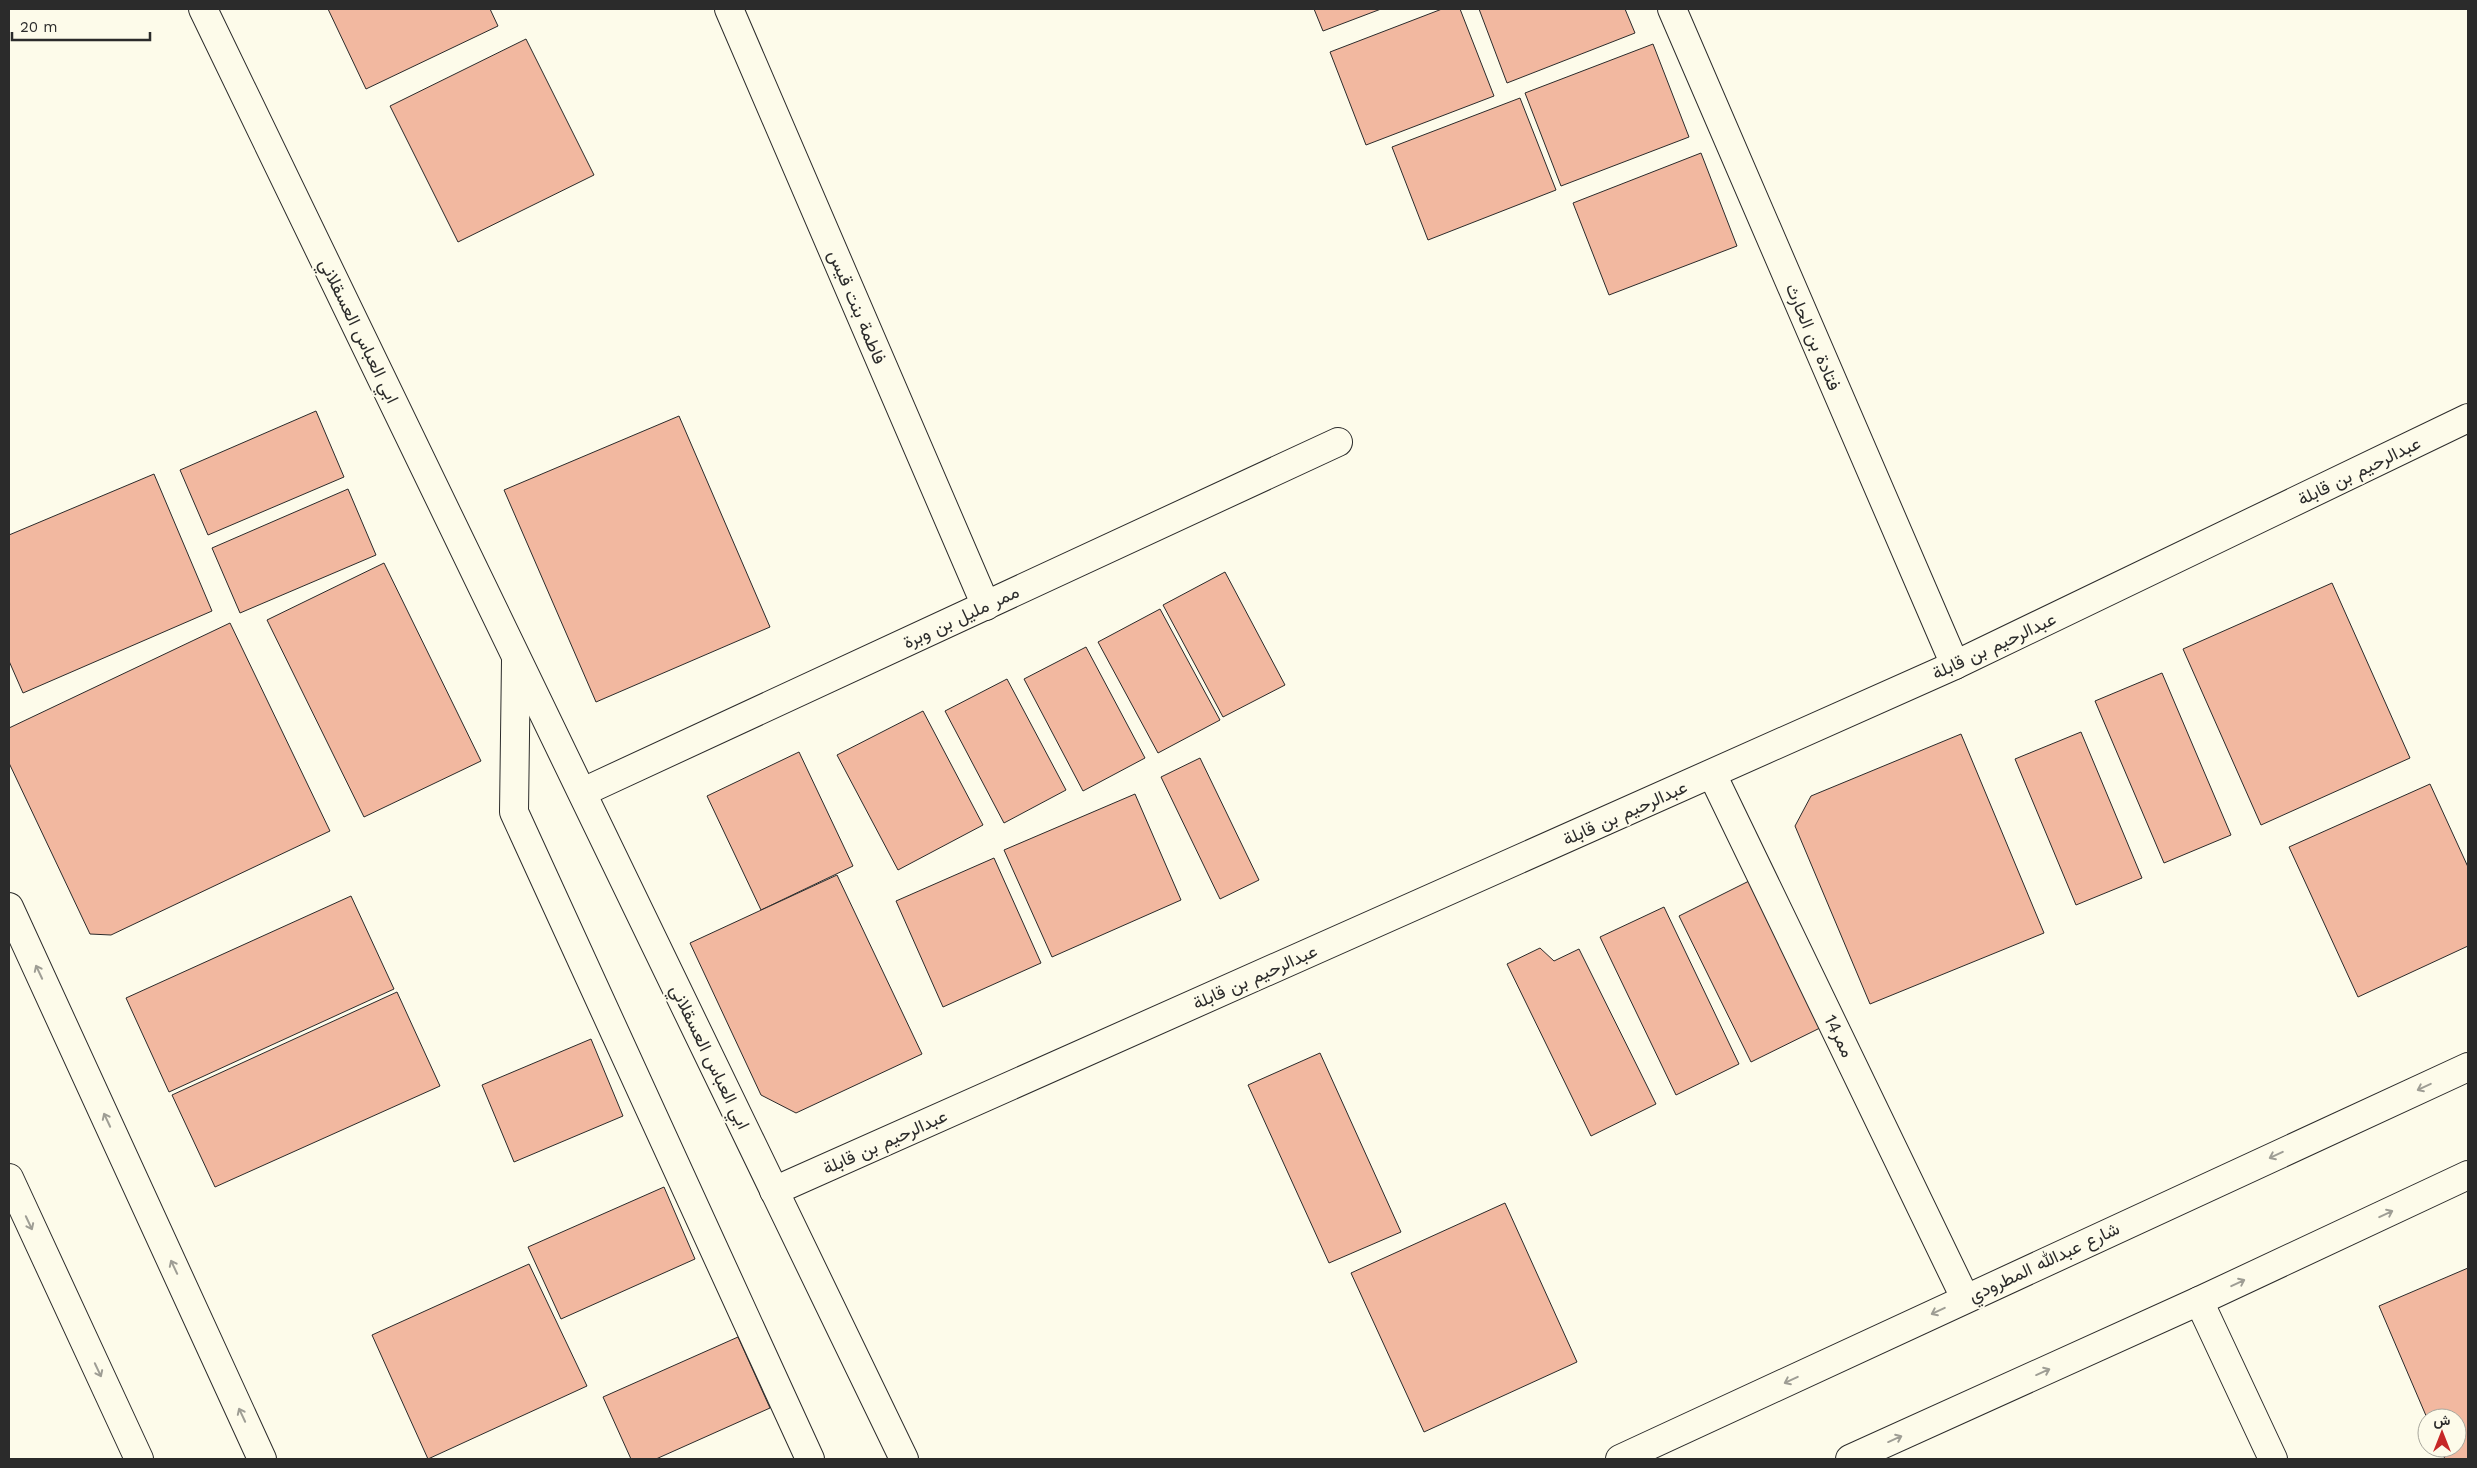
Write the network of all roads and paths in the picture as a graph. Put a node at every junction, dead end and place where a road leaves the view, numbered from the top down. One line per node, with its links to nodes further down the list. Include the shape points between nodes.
1 (203, 9): 7 (street, ابي العباس العسقلاني)
2 (729, 9): 6 (street, فاطمة بنت قيس)
3 (1672, 9): 8 (street, فتادة بن الحارث)
4 (2468, 418): 8 (street, عبدالرحيم بن قابلة)
5 (1338, 442): 6 (street, ممر مليل بن وبرة)
6 (986, 606): 10 (street, ممر مليل بن وبرة)
7 (516, 654): 10 (street, ابي العباس العسقلاني); 20 (street, ابي العباس العسقلاني, via 514,812)
8 (1955, 665): 9 (street, عبدالرحيم بن قابلة)
9 (1712, 774): 15 (street, عبدالرحيم بن قابلة); 16 (street, ممر14)
10 (583, 792): 15 (street, ابي العباس العسقلاني)
11 (9, 906): 19 (street, one-way to 11)
12 (2468, 1066): 16 (street, شارع عبدالله المطرودي, one-way to 16)
13 (2468, 1175): 17 (street, one-way to 13)
14 (9, 1178): 18 (street, one-way to 18)
15 (774, 1191): 21 (street, ابي العباس العسقلاني)
16 (1965, 1298): 22 (street, شارع عبدالله المطرودي, one-way to 22)
17 (2199, 1301): 23 (street, one-way to 17); 24 (street)
18 (139, 1459)
19 (262, 1459)
20 (810, 1459)
21 (904, 1459)
22 (1620, 1459)
23 (1850, 1459)
24 (2273, 1459)

